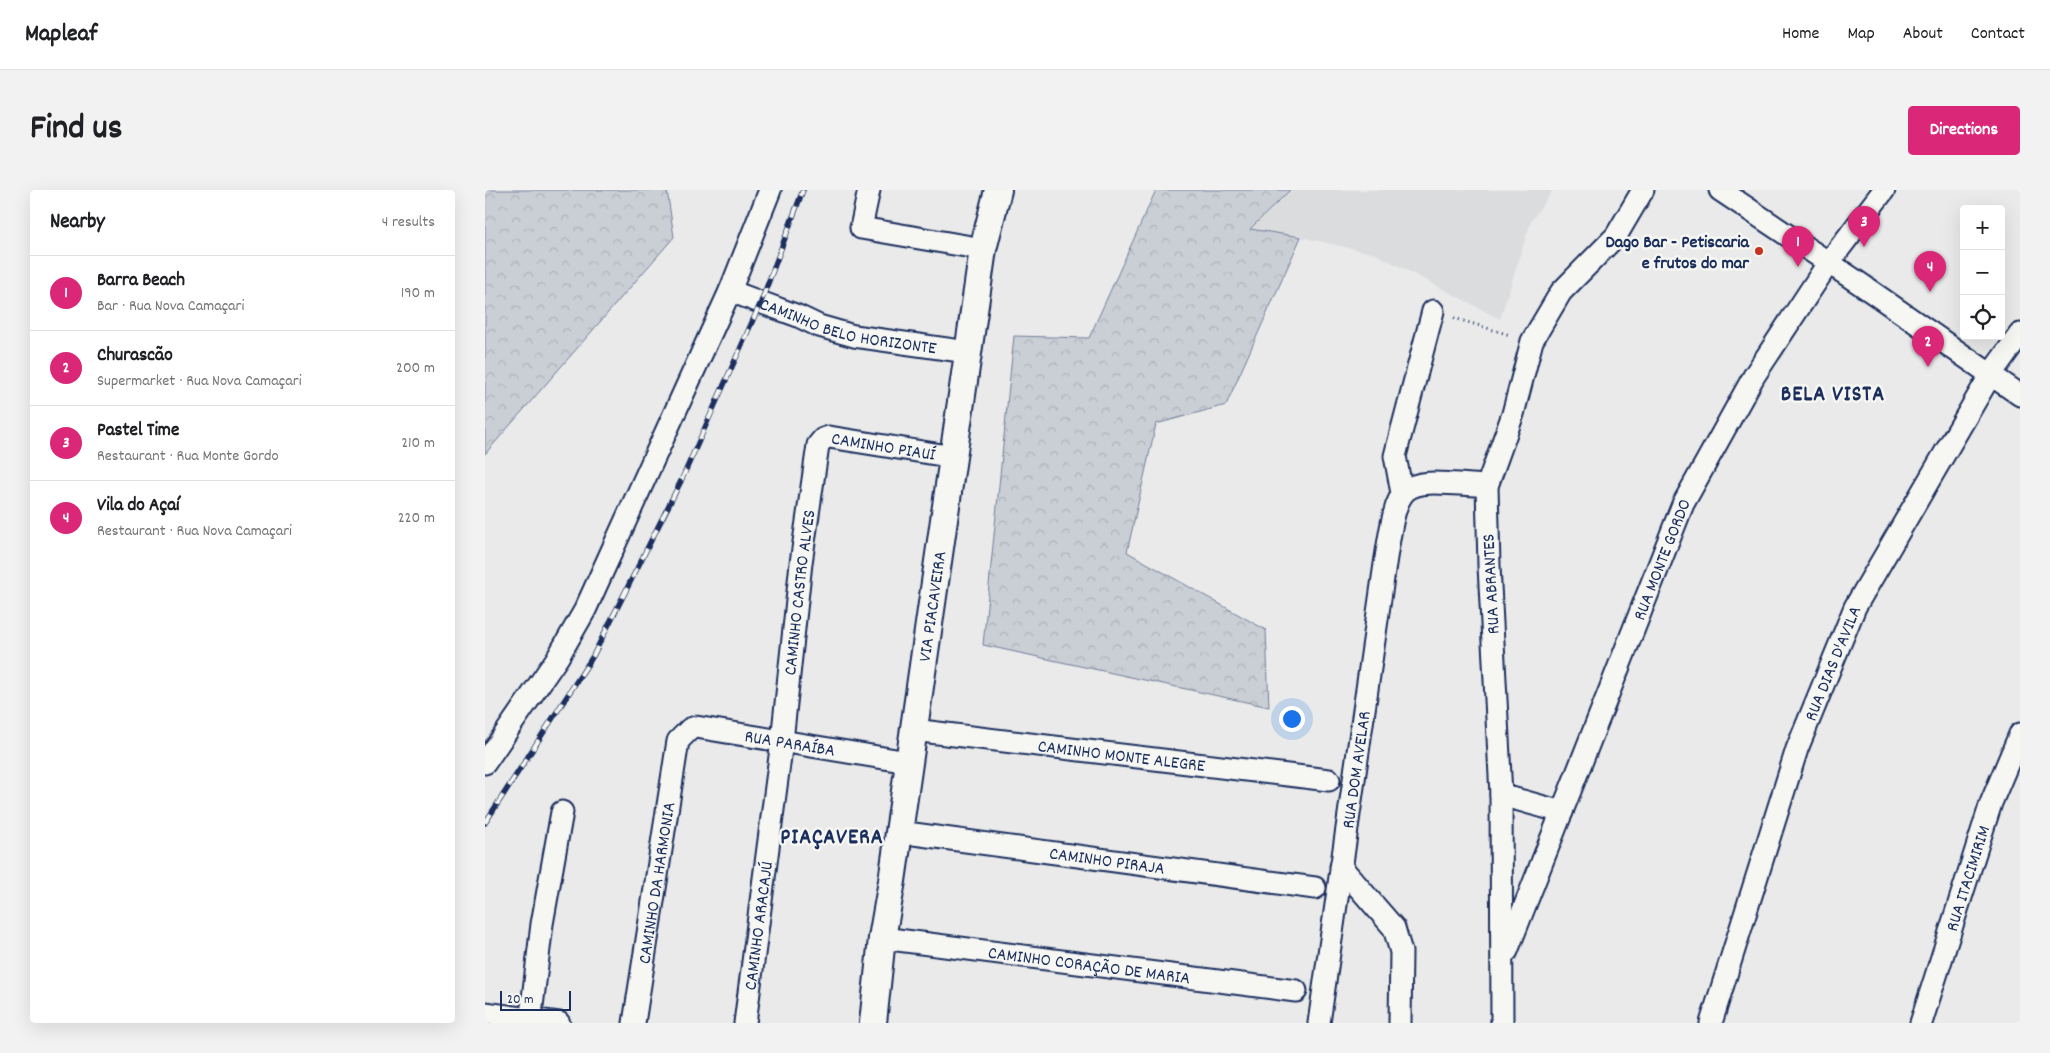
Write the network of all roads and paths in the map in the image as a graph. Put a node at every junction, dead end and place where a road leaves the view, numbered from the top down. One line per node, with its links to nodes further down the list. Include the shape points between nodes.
1 (770, 190): 9 (street)
2 (869, 190): 7 (street, via 861,228)
3 (999, 190): 7 (street, VIA PIACAVEIRA)
4 (1643, 190): 12 (street, RUA ABRANTES, via 1616,236 1561,292)
5 (1720, 190): 8 (street)
6 (1884, 190): 8 (street, RUA MONTE GORDO)
7 (983, 249): 13 (street, VIA PIACAVEIRA)
8 (1829, 262): 14 (street); 29 (street, RUA MONTE GORDO, via 1754,376 1683,504)
9 (730, 291): 13 (street, CAMINHO BELO HORIZONTE, via 819,326 854,336); 25 (street, via 585,610)
10 (1433, 311): 12 (path); 19 (street, via 1395,456)
11 (2020, 334): 14 (street, RUA DIAS D'AVILA)
12 (1532, 341): 18 (street, RUA ABRANTES, via 1513,414)
13 (968, 352): 17 (street, VIA PIACAVEIRA)
14 (1991, 374): 15 (street); 45 (street, RUA DIAS D'AVILA, via 1855,607 1797,749)
15 (2020, 395)
16 (818, 446): 17 (street, CAMINHO PIAUÍ, via 829,437); 23 (street, CAMINHO CASTRO ALVES, via 801,563)
17 (954, 457): 20 (street, VIA PIACAVEIRA)
18 (1487, 486): 19 (street, via 1426,482 1413,484); 27 (street, RUA ABRANTES)
19 (1402, 492): 31 (street, RUA DOM AVELAR, via 1392,517)
20 (913, 730): 24 (street, VIA PIACAVEIRA); 26 (street, CAMINHO MONTE ALEGRE)
21 (2020, 734): 46 (street, RUA ITACIMIRIM, via 1991,803)
22 (677, 740): 23 (street, RUA PARAÍBA, via 696,727); 39 (street, CAMINHO DA HARMONIA)
23 (782, 741): 24 (street, RUA PARAÍBA); 40 (street, CAMINHO ARACAJÚ)
24 (908, 762): 30 (street, VIA PIACAVEIRA)
25 (485, 763)
26 (1329, 780)
27 (1501, 795): 29 (street); 34 (street, RUA ABRANTES)
28 (562, 812): 37 (street, via 538,952)
29 (1562, 812): 34 (street, RUA MONTE GORDO)
30 (899, 832): 32 (street, CAMINHO PIRAJA); 33 (street, VIA PIACAVEIRA)
31 (1341, 867): 42 (street, RUA DOM AVELAR); 43 (street, via 1394,928 1401,952)
32 (1315, 888)
33 (882, 938): 35 (street, CAMINHO CORAÇÃO DE MARIA); 41 (street, VIA PIACAVEIRA)
34 (1503, 960): 44 (street, RUA ABRANTES)
35 (1295, 991)
36 (485, 1013): 37 (street)
37 (530, 1021): 38 (street)
38 (559, 1023)
39 (634, 1023)
40 (745, 1023)
41 (873, 1023)
42 (1319, 1023)
43 (1400, 1023)
44 (1502, 1023)
45 (1711, 1023)
46 (1921, 1023)

